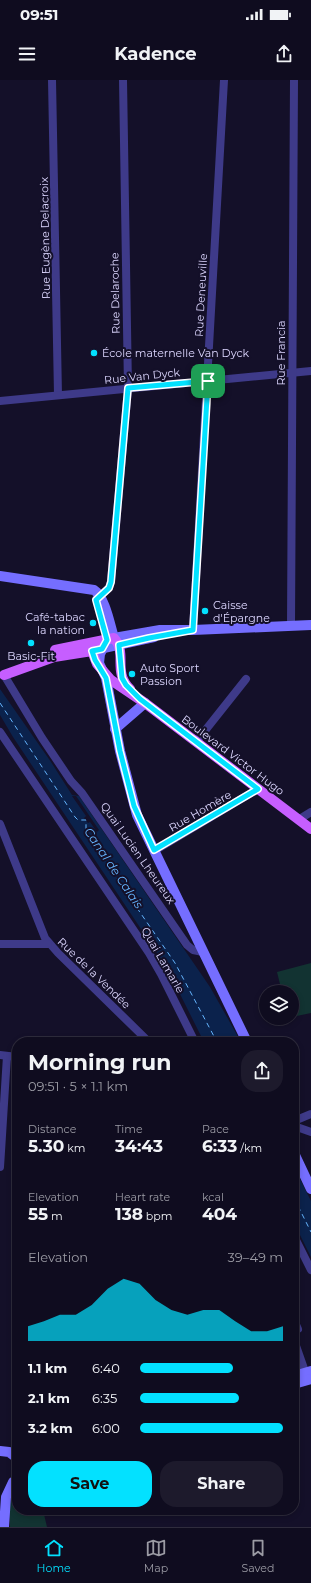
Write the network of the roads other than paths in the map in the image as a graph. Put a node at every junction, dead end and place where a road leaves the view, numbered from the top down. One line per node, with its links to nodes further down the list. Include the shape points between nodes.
1 (52, 80): 9 (street, Rue Eugène Delacroix)
2 (123, 80): 8 (street, Rue Delaroche)
3 (224, 80): 7 (street, Rue Deneuville)
4 (294, 80): 6 (street, Rue Francia)
5 (311, 371): 6 (street, Rue Van Dyck)
6 (292, 372): 7 (street, Rue Van Dyck); 14 (street, Rue Francia)
7 (208, 381): 8 (street, Rue Van Dyck); 15 (street, Rue Deneuville)
8 (128, 388): 9 (street, Rue Van Dyck); 12 (street, Rue Delaroche, via 111,582 109,588)
9 (58, 395): 10 (street, Rue Van Dyck)
10 (0, 401)
11 (0, 576): 12 (street, via 84,588)
12 (98, 598): 16 (street)
13 (311, 625): 14 (street)
14 (291, 626): 15 (street)
15 (193, 630): 16 (street)
16 (108, 645): 17 (main road, Boulevard Victor Hugo, via 95,660); 18 (main road, via 54,657); 18 (main road, via 49,652 24,661); 20 (main road, Boulevard Victor Hugo, via 123,681)
17 (101, 670): 20 (main road, Boulevard Victor Hugo); 21 (street, via 106,682)
18 (1, 674): 32 (street, Quai Lucien Lheureux, via 71,781 82,793 187,945 193,950)
19 (246, 679): 23 (street)
20 (142, 701): 21 (street); 23 (main road, Boulevard Victor Hugo)
21 (115, 729): 29 (street, via 134,806)
22 (0, 732): 34 (street, Quai Lamarle, via 149,954)
23 (196, 742): 24 (main road, Boulevard Victor Hugo)
24 (258, 789): 26 (main road, Boulevard Victor Hugo); 29 (street, Rue Homère)
25 (311, 812): 26 (street)
26 (298, 820): 28 (main road, Boulevard Victor Hugo)
27 (0, 824): 31 (street, Rue de la Vendée)
28 (311, 830)
29 (154, 850): 32 (street)
30 (0, 944): 31 (street)
31 (48, 944): 33 (street, Rue de la Vendée)
32 (203, 952): 35 (street)
33 (144, 1037)
34 (192, 1037)
35 (245, 1037)
36 (4, 1056): 42 (street)
37 (311, 1114): 38 (street)
38 (299, 1119)
39 (299, 1128): 40 (street)
40 (311, 1132)
41 (299, 1164): 43 (street)
42 (0, 1167)
43 (311, 1189)
44 (299, 1252): 45 (street)
45 (311, 1270)
46 (299, 1352): 47 (street)
47 (309, 1376): 48 (street)
48 (299, 1381)
49 (0, 1451): 50 (street)
50 (12, 1454)
51 (12, 1482): 52 (street)
52 (0, 1485)
53 (12, 1485): 54 (street, via 6,1496)
54 (4, 1527)

